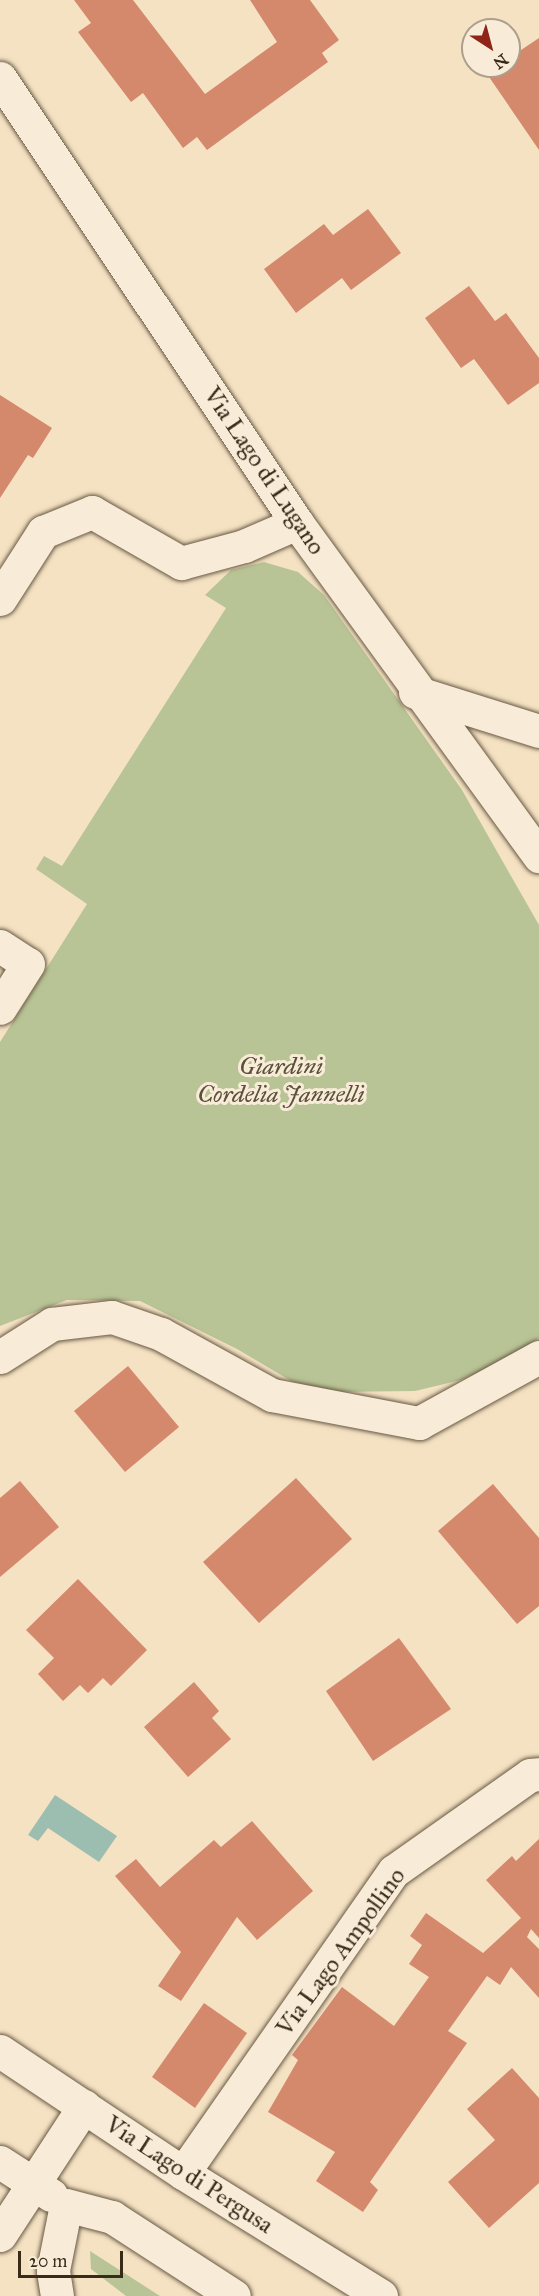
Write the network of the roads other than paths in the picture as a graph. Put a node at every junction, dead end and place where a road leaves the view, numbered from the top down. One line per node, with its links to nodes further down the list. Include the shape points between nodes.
1 (0, 78): 2 (street, Via Lago di Lugano)
2 (297, 523): 3 (street, via 244,546 181,563 92,512 43,532); 5 (street, Via Lago di Lugano)
3 (0, 599)
4 (388, 684): 5 (street)
5 (422, 694): 6 (street); 7 (street, Via Lago di Lugano)
6 (539, 731)
7 (539, 856)
8 (0, 946): 9 (street, via 28,964)
9 (0, 1008)
10 (0, 1357): 11 (street, via 52,1324 112,1317 161,1334 272,1395 419,1423)
11 (539, 1357)
12 (539, 1774): 16 (street, Via Lago Ampollino, via 530,1775 394,1871)
13 (0, 2051): 14 (street, Via Lago di Pergusa)
14 (84, 2106): 16 (street, Via Lago di Pergusa); 17 (street)
15 (0, 2162): 17 (street)
16 (183, 2173): 22 (street, Via Lago di Pergusa)
17 (33, 2183): 18 (street); 19 (street)
18 (66, 2205): 20 (street, via 53,2270); 21 (street, via 112,2217)
19 (0, 2235)
20 (57, 2296)
21 (234, 2296)
22 (381, 2296)

